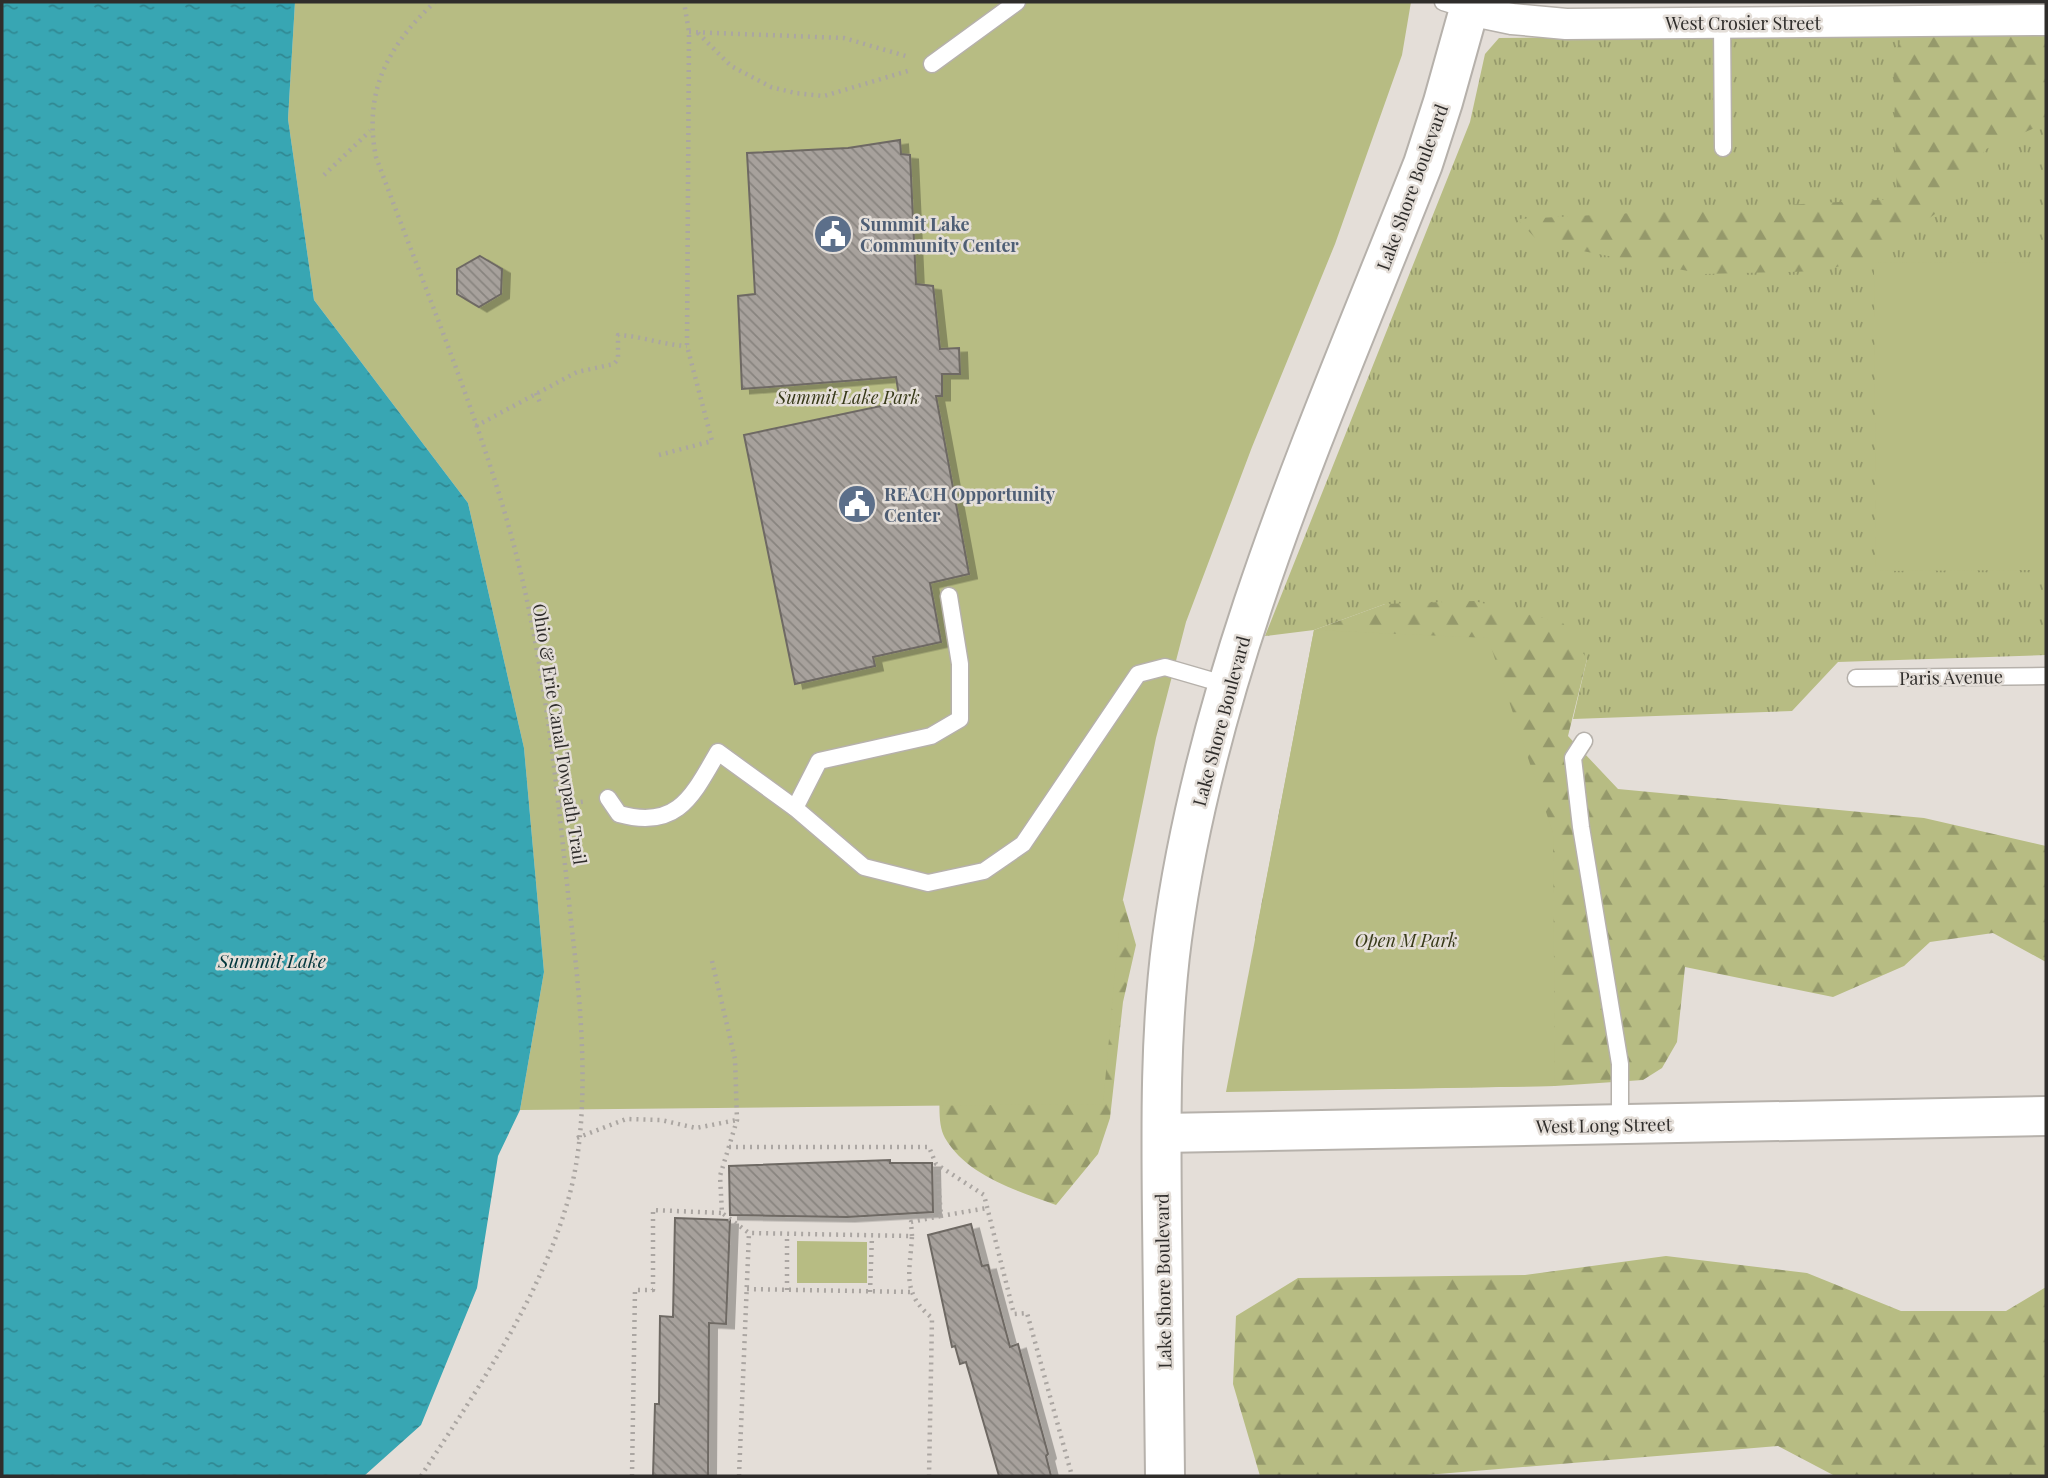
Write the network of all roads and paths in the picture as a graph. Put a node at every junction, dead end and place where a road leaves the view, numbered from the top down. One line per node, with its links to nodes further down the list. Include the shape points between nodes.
1 (435, 2): 10 (path, Ohio & Erie Canal Towpath Trail, via 407,30 380,75)
2 (684, 2): 7 (path)
3 (1017, 2): 9 (lane)
4 (1461, 5): 6 (street, West Crosier Street, via 1512,19 1566,24); 21 (main road, Lake Shore Boulevard, via 1423,164 1276,537)
5 (2046, 20): 6 (street, West Crosier Street)
6 (1722, 23): 11 (lane)
7 (689, 32): 8 (path); 13 (path)
8 (698, 33): 9 (path, via 844,38); 9 (path, via 731,66 771,88 795,93 824,96)
9 (932, 64)
10 (371, 131): 12 (path); 16 (path, Ohio & Erie Canal Towpath Trail, via 376,157)
11 (1723, 148)
12 (324, 175)
13 (687, 346): 14 (path, via 618,335 614,364 577,372); 17 (path, via 712,441)
14 (536, 393): 15 (path); 16 (path)
15 (541, 405)
16 (476, 426): 30 (path, Ohio & Erie Canal Towpath Trail, via 508,525 530,616 560,805 582,1036)
17 (659, 455)
18 (948, 596): 24 (lane, via 960,664 960,719 931,736 819,761)
19 (2046, 676): 20 (lane, Paris Avenue)
20 (1856, 678)
21 (1227, 685): 24 (lane, via 1165,667 1138,674 1023,844 984,871 928,883 864,867); 29 (main road, Lake Shore Boulevard, via 1189,844 1172,940)
22 (1584, 741): 28 (lane, via 1573,758 1620,1064)
23 (608, 798): 24 (lane, via 619,814 636,819 659,818 681,809 718,752)
24 (795, 808)
25 (712, 961): 27 (path, via 735,1059)
26 (2046, 1116): 28 (main road, West Long Street)
27 (737, 1121): 30 (path, via 696,1128 626,1119); 31 (path)
28 (1620, 1124): 29 (main road, West Long Street)
29 (1162, 1133): 49 (main road, Lake Shore Boulevard)
30 (577, 1139): 44 (path, Ohio & Erie Canal Towpath Trail, via 566,1208 527,1299)
31 (729, 1147): 32 (path, via 929,1147); 34 (path, via 720,1176)
32 (936, 1164): 33 (path, via 984,1195); 35 (path)
33 (987, 1208): 35 (path); 48 (path, via 1014,1314 1027,1313)
34 (722, 1213): 36 (path); 45 (path, via 653,1210 653,1290 635,1290)
35 (941, 1216): 39 (path, via 911,1222)
36 (749, 1233): 37 (path); 40 (path)
37 (787, 1234): 38 (path); 41 (path)
38 (872, 1236): 39 (path); 42 (path)
39 (912, 1236): 43 (path)
40 (747, 1289): 41 (path); 46 (path)
41 (787, 1290): 42 (path)
42 (870, 1292): 43 (path)
43 (910, 1292): 47 (path, via 932,1318)
44 (421, 1476)
45 (632, 1476)
46 (739, 1476)
47 (929, 1476)
48 (1073, 1476)
49 (1165, 1476)

